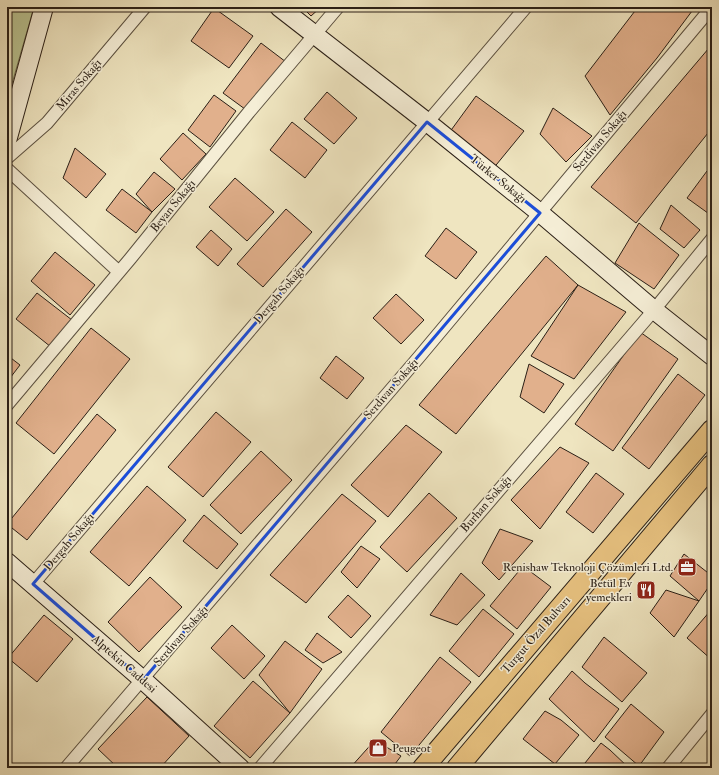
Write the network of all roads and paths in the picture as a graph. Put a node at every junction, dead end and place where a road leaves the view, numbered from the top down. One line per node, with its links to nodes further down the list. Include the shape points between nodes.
1 (44, 7): 9 (street)
2 (144, 7): 10 (street, Miras Sokağı, via 47,123)
3 (280, 7): 7 (street, Türker Sokağı)
4 (338, 7): 7 (street, Beyan Sokağı)
5 (526, 7): 8 (street, Dergah Sokağı)
6 (712, 7): 12 (street, Serdivan Sokağı)
7 (314, 35): 8 (street, Türker Sokağı); 14 (street, Beyan Sokağı)
8 (427, 122): 12 (street, Türker Sokağı); 21 (street, Dergah Sokağı)
9 (7, 141)
10 (7, 158)
11 (7, 169): 14 (street)
12 (540, 213): 15 (street, Türker Sokağı); 22 (street, Serdivan Sokağı)
13 (712, 240): 15 (street, Burhan Sokağı)
14 (119, 272): 17 (street, Beyan Sokağı)
15 (654, 310): 16 (street, Türker Sokağı); 26 (street, Burhan Sokağı)
16 (712, 356)
17 (7, 405)
18 (712, 430): 27 (main road, Turgut Özal Bulvarı)
19 (712, 465): 28 (main road, Turgut Özal Bulvarı)
20 (7, 562): 21 (street, Alptekin Caddesi)
21 (33, 584): 22 (street, Alptekin Caddesi)
22 (143, 680): 24 (street, Serdivan Sokağı); 25 (street, Alptekin Caddesi)
23 (712, 714): 29 (street)
24 (66, 768)
25 (240, 768)
26 (260, 768)
27 (423, 768)
28 (457, 768)
29 (668, 768)

